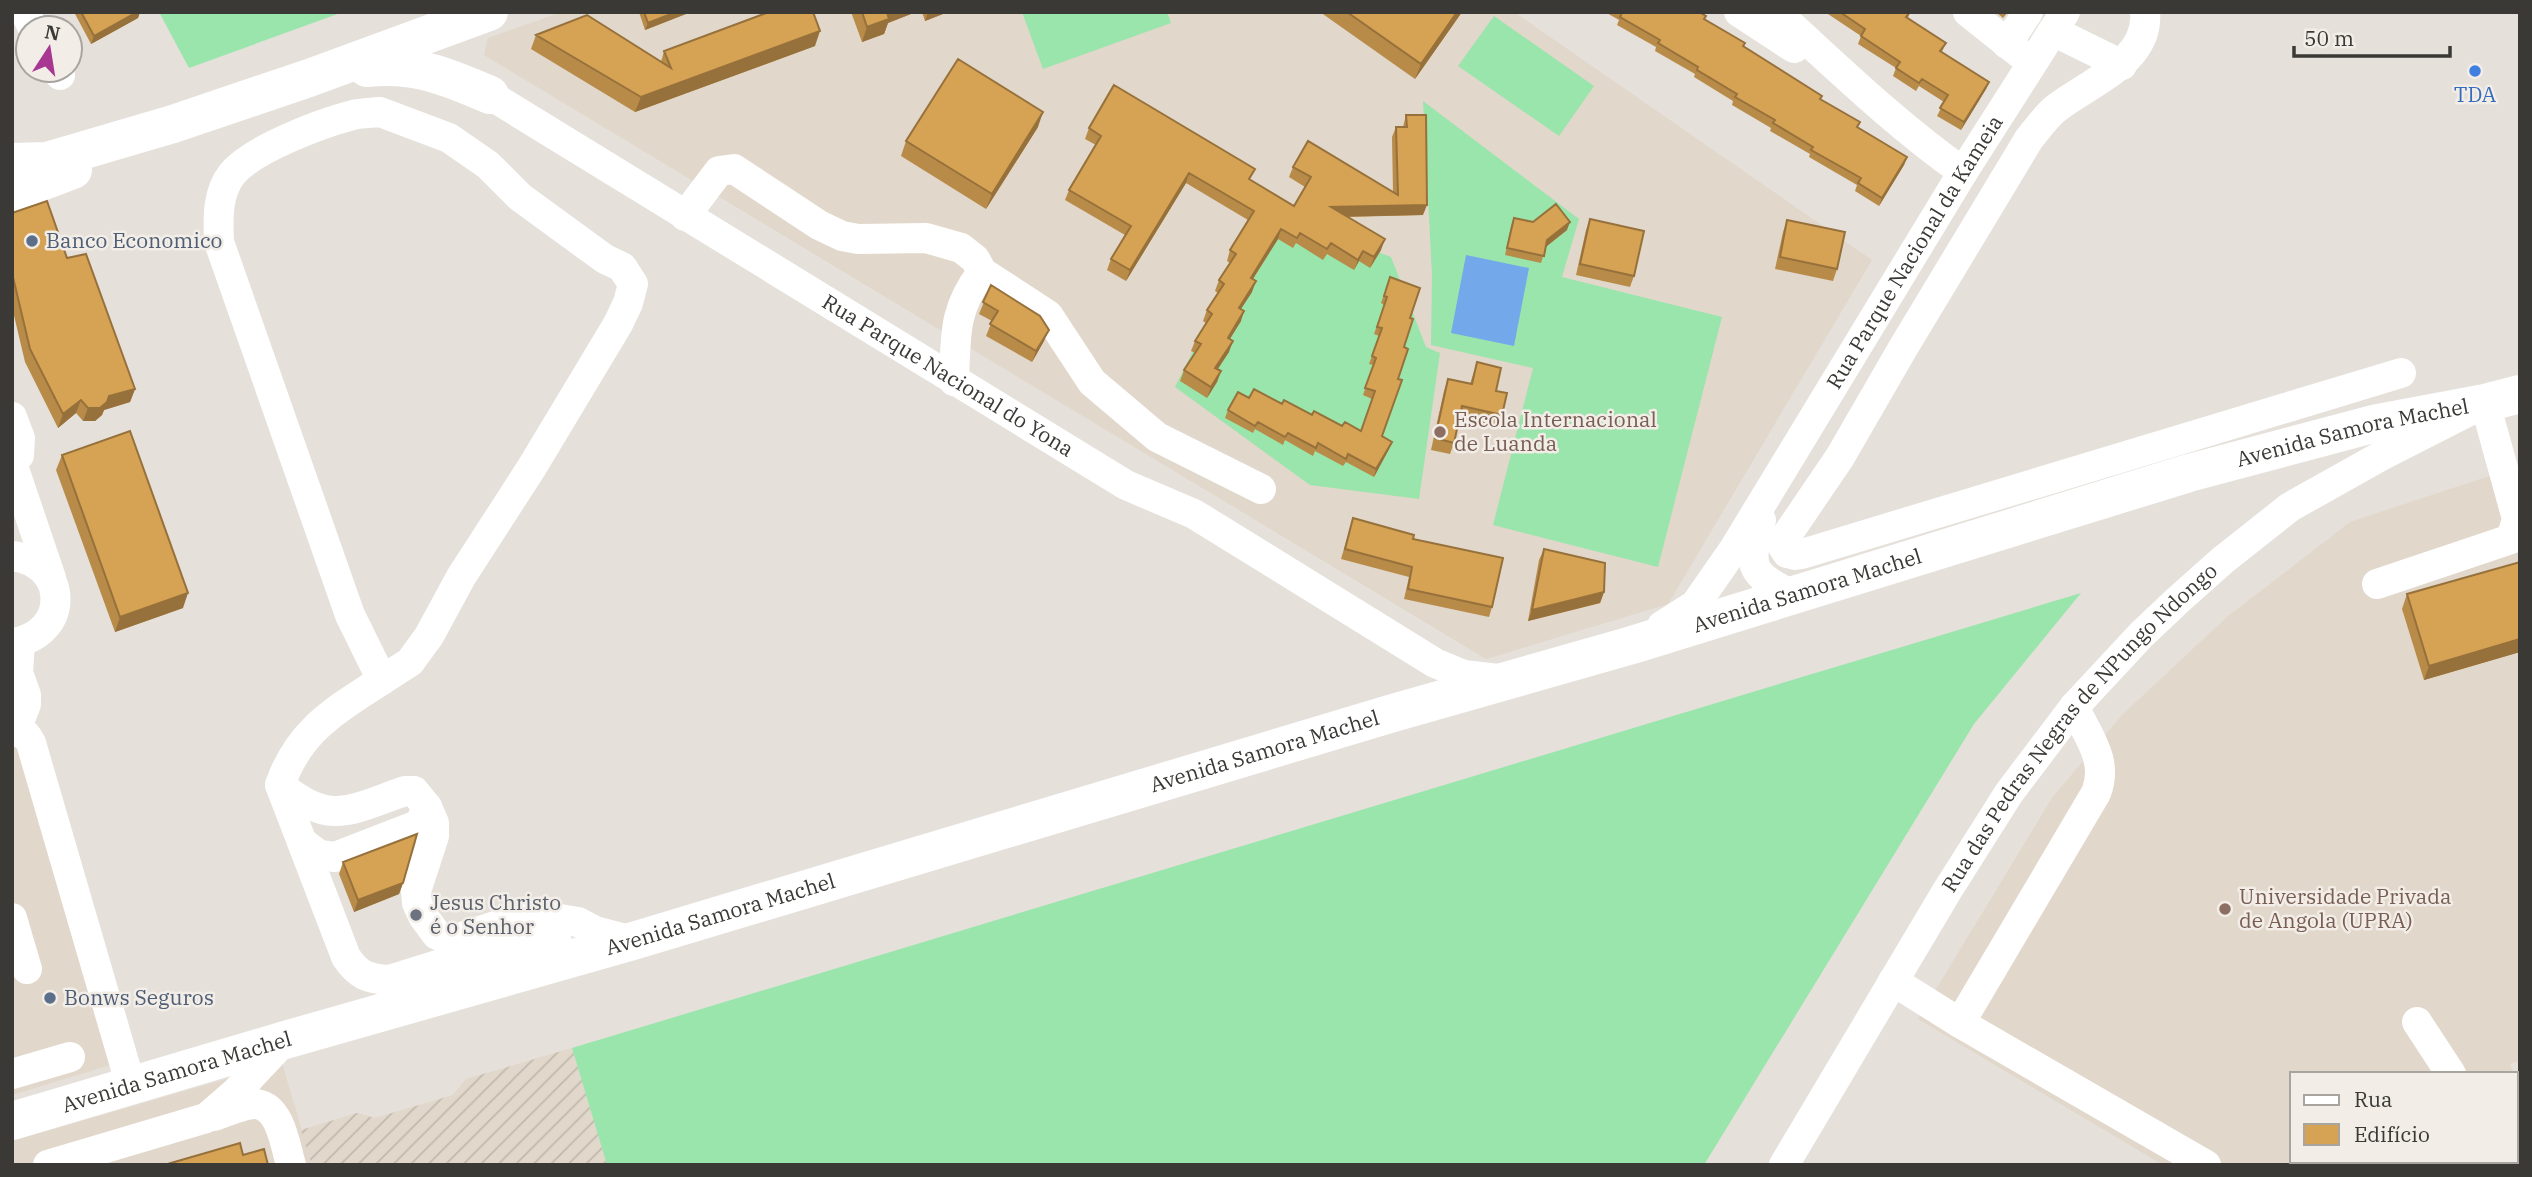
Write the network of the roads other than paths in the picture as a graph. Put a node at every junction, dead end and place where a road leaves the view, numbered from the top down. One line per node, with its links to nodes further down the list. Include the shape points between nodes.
1 (1739, 12): 13 (street)
2 (1776, 12): 13 (street)
3 (1968, 12): 9 (street)
4 (2028, 12): 9 (street)
5 (2145, 12): 11 (street, via 2138,44)
6 (485, 14): 8 (main road); 14 (main road, via 461,35 453,61)
7 (2059, 22): 10 (street, Rua Parque Nacional da Kameia); 11 (street)
8 (405, 44): 12 (main road); 14 (main road)
9 (2007, 44): 10 (street)
10 (2032, 63): 17 (street, Rua Parque Nacional da Kameia)
11 (2122, 65): 21 (street, via 2053,111 2029,139 1840,457 1787,535 1782,545 1787,552 1802,554)
12 (309, 78): 14 (main road, via 408,66 447,76); 15 (main road)
13 (1865, 94): 17 (street)
14 (490, 95): 19 (street, Rua Parque Nacional do Yona)
15 (173, 124): 16 (main road, via 47,161); 18 (main road, via 149,141)
16 (12, 162)
17 (1963, 172): 28 (street, Rua Parque Nacional da Kameia)
18 (12, 191)
19 (685, 216): 20 (street, via 719,171 734,169 842,236 942,241 961,248); 22 (street, Rua Parque Nacional do Yona)
20 (982, 272): 22 (street, via 959,310); 27 (street, via 1048,315 1092,382 1157,437)
21 (2401, 373)
22 (954, 381): 36 (street, Rua Parque Nacional do Yona, via 1126,485 1194,514)
23 (2502, 399): 29 (street); 33 (main road, Avenida Samora Machel, via 2373,424 2189,472); 39 (street, Rua das Pedras Negras de NPungo Ndongo, via 2381,456 2290,507 2140,635)
24 (12, 403): 26 (street)
25 (12, 417): 26 (street, via 21,447)
26 (17, 456): 31 (street)
27 (1261, 489)
28 (1769, 493): 33 (street, Rua Parque Nacional da Kameia, via 1753,564 1770,584); 35 (street, Rua Parque Nacional da Kameia, via 1695,605)
29 (2518, 520): 32 (street, via 2511,539)
30 (12, 556): 31 (street, via 41,566)
31 (51, 578): 34 (street, via 56,607 50,621 41,633)
32 (2376, 584)
33 (1794, 596): 35 (main road, Avenida Samora Machel)
34 (16, 643): 41 (street, via 26,704)
35 (1632, 645): 37 (main road, Avenida Samora Machel)
36 (1411, 647): 37 (street, Rua Parque Nacional do Yona, via 1464,675); 40 (street, via 1422,659 1427,680 1414,698)
37 (1516, 679): 40 (main road, Avenida Samora Machel)
38 (382, 680): 38 (street, via 410,662 429,636 618,324 633,284 622,267 520,197 459,144 380,112 354,114 276,144 244,162 221,197 218,219 219,242 325,548 350,615); 42 (street, via 301,741)
39 (2074, 707): 49 (street, Rua das Pedras Negras de NPungo Ndongo, via 2009,793); 51 (street, via 2098,756 2101,781)
40 (1393, 713): 46 (main road, Avenida Samora Machel)
41 (14, 730): 56 (street, via 31,743)
42 (280, 785): 43 (street, via 298,800 327,812 345,812 405,791 414,791); 44 (street)
43 (427, 807): 44 (street, via 420,824 335,857 319,855); 47 (street, via 434,836 416,891 430,927 437,935 453,940)
44 (302, 842): 47 (street, via 345,957 362,975 389,980)
45 (12, 918): 48 (street)
46 (633, 941): 47 (main road, Avenida Samora Machel); 47 (street, via 554,918)
47 (520, 944): 52 (main road, Avenida Samora Machel)
48 (31, 968)
49 (1893, 981): 51 (street); 61 (street, Rua das Pedras Negras de NPungo Ndongo)
50 (2417, 1022): 54 (street)
51 (1960, 1023): 62 (street)
52 (285, 1040): 56 (main road, Avenida Samora Machel); 57 (street)
53 (70, 1057): 55 (street)
54 (2450, 1072)
55 (12, 1074)
56 (131, 1086): 58 (main road, Avenida Samora Machel)
57 (206, 1118): 59 (street); 60 (street, via 255,1104 270,1109)
58 (12, 1121)
59 (73, 1161)
60 (291, 1165)
61 (1784, 1165)
62 (2206, 1165)

